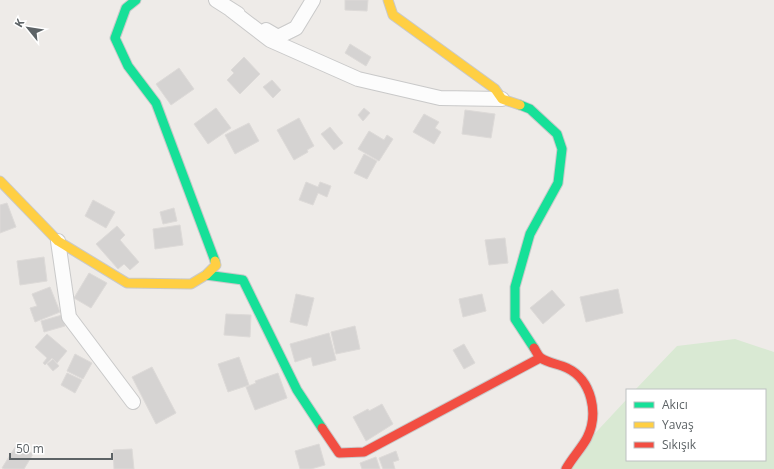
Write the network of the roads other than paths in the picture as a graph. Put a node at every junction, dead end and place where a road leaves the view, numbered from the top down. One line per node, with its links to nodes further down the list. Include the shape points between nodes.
1 (136, 0): 9 (street, via 126,8 115,38 128,66 156,103 216,265)
2 (216, 0): 5 (street)
3 (313, 0): 5 (street, via 296,28 278,37)
4 (388, 0): 6 (street, via 393,15 496,89)
5 (231, 10): 6 (street, via 270,40 358,79 440,98)
6 (502, 99): 10 (street, via 530,109 557,134 562,149 558,183 530,234 515,287 515,319)
7 (0, 181): 8 (street)
8 (58, 241): 9 (street, via 127,284 191,284); 11 (street, via 69,317)
9 (206, 276): 10 (street, via 243,280 297,390 339,453 364,452)
10 (540, 358): 12 (street, via 565,365 586,382 592,397 593,414 587,437)
11 (134, 402)
12 (566, 469)

